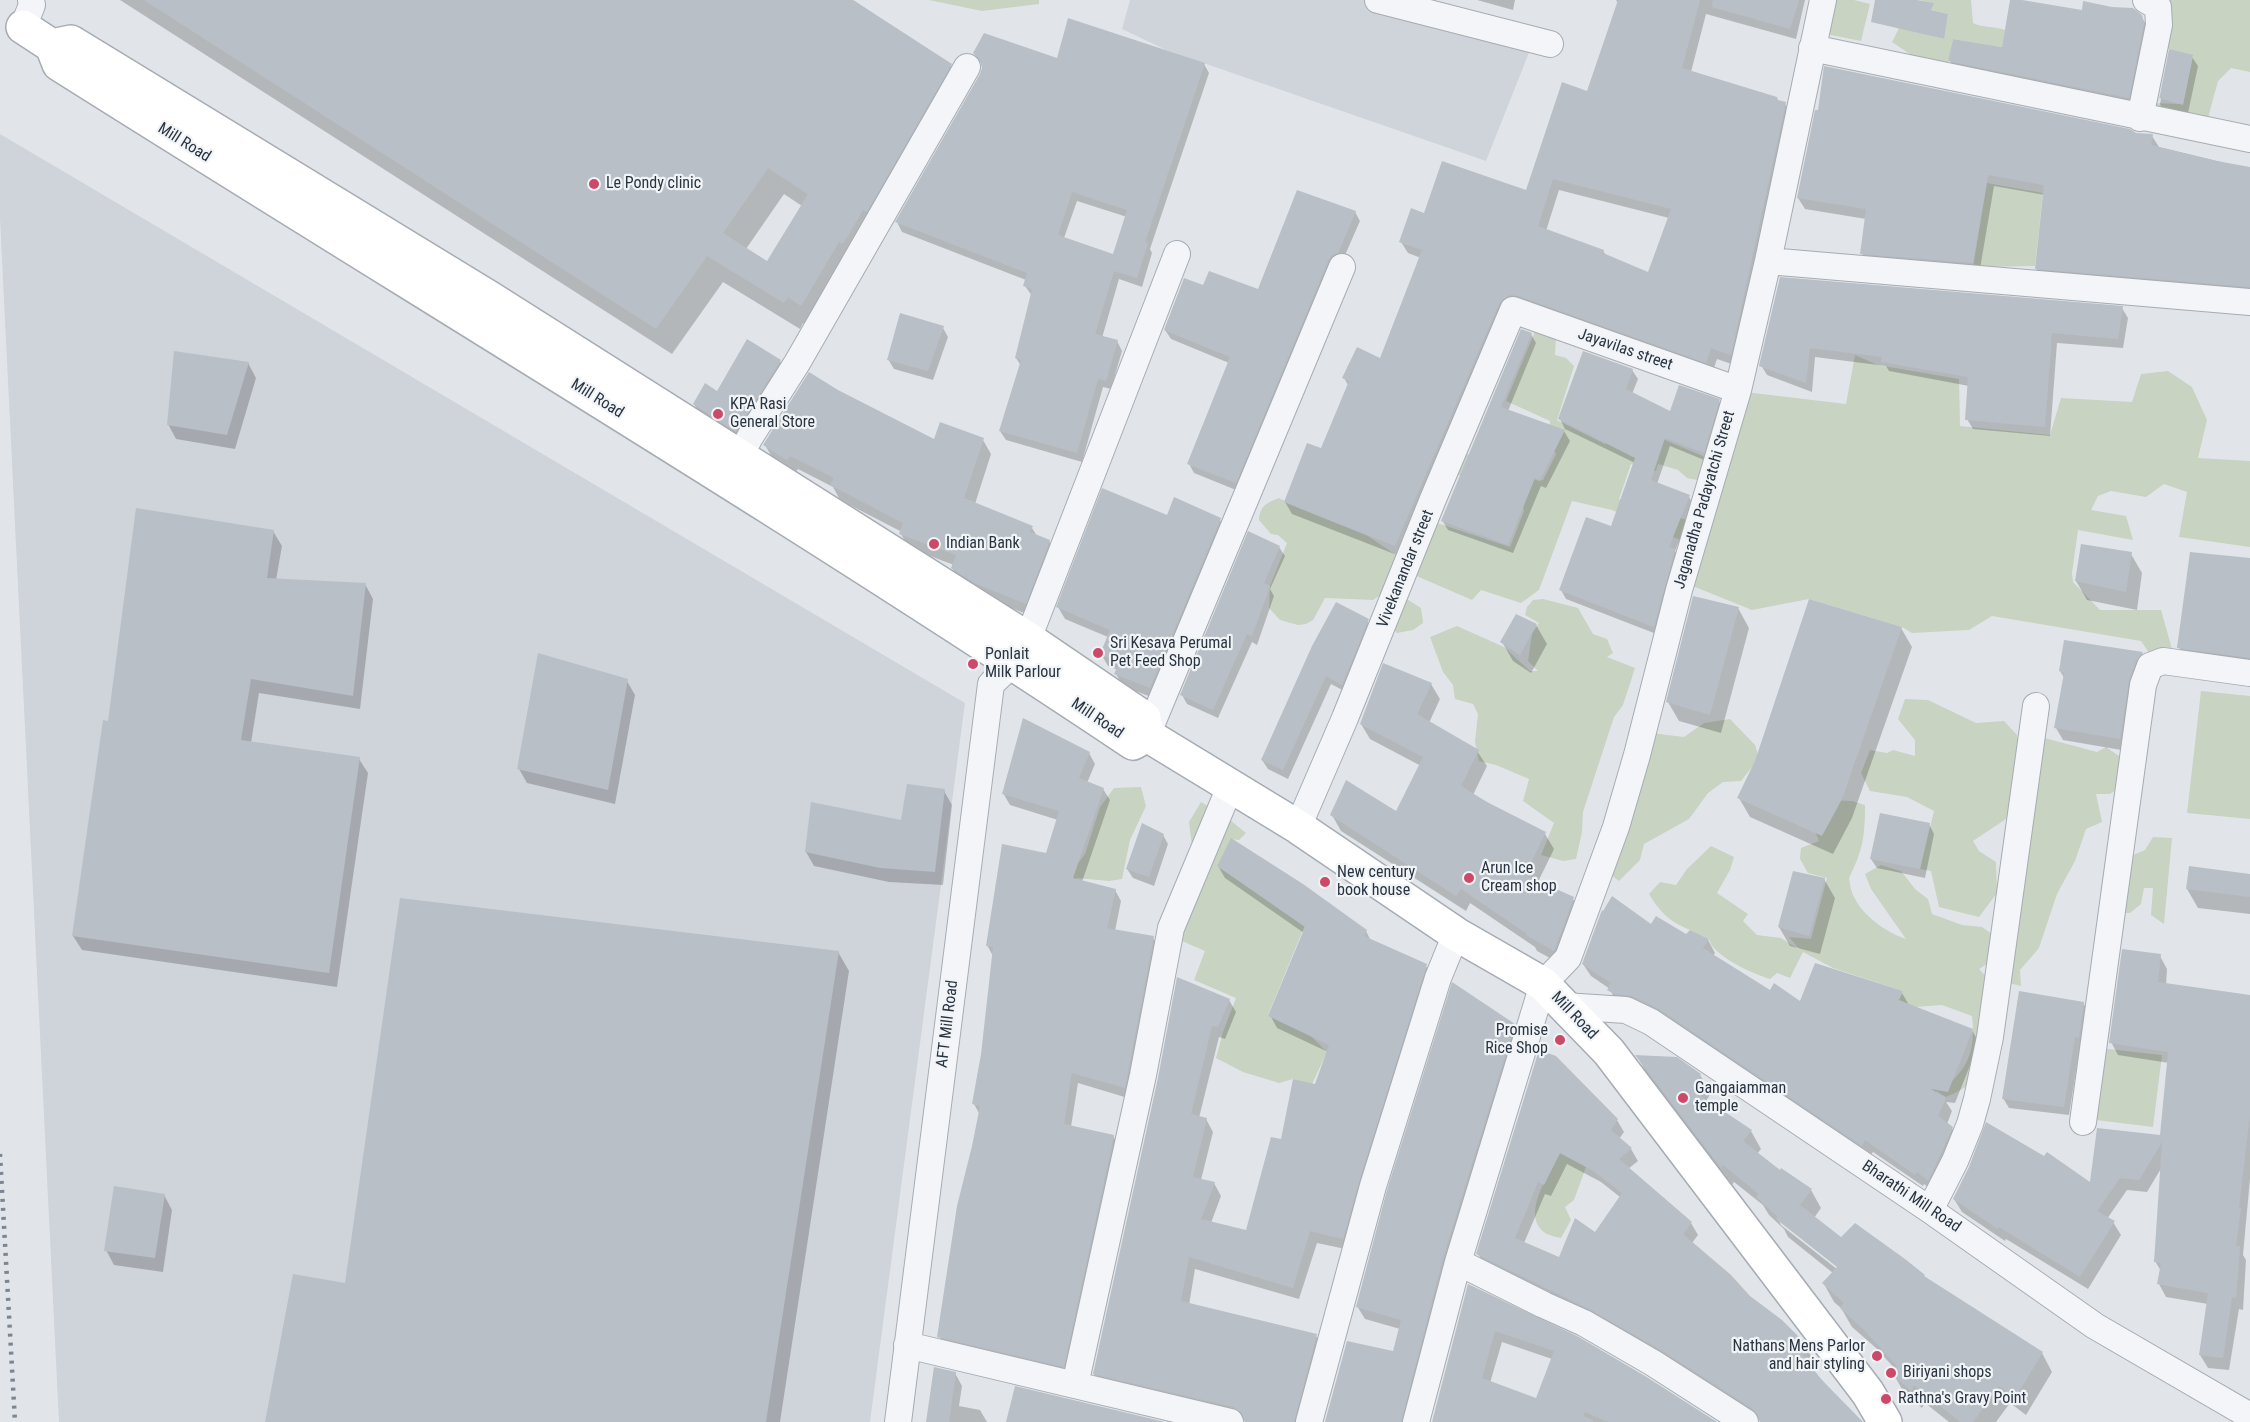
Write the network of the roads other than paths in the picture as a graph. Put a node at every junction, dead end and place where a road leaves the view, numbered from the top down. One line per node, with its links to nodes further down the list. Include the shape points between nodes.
1 (1378, 0): 4 (street)
2 (1823, 0): 7 (street, Jaganadha Padayatchi Street)
3 (2146, 0): 9 (street, via 2158,7 2159,25)
4 (1416, 5): 6 (street)
5 (27, 13): 17 (main road, Mill Road, via 52,46 59,64 303,217)
6 (1550, 44)
7 (1812, 48): 9 (street); 12 (street, Jaganadha Padayatchi Street)
8 (967, 67): 17 (street)
9 (2140, 118): 10 (street)
10 (2250, 139)
11 (1177, 254): 18 (street)
12 (1768, 261): 14 (street); 16 (street, Jaganadha Padayatchi Street)
13 (1342, 267): 21 (street)
14 (2250, 302)
15 (1513, 310): 16 (street, Jayavilas street); 23 (street, Vivekanandar street)
16 (1738, 390): 25 (street, Jaganadha Padayatchi Street, via 1678,590 1616,827)
17 (733, 468): 18 (main road, Mill Road)
18 (1021, 651): 21 (main road, Mill Road, via 1133,743); 29 (street, AFT Mill Road, via 991,684)
19 (2250, 674): 26 (street, via 2163,661 2150,666 2143,685)
20 (2037, 706): 27 (street, via 1990,1037 1977,1099 1955,1161)
21 (1147, 735): 22 (main road, Mill Road)
22 (1230, 787): 23 (main road, Mill Road); 30 (street, via 1171,927)
23 (1298, 827): 24 (main road, Mill Road)
24 (1456, 934): 25 (main road, Mill Road); 34 (street, via 1438,978 1373,1186)
25 (1553, 995): 27 (street, Bharathi Mill Road, via 1626,1010 1651,1022); 28 (street); 37 (main road, Mill Road, via 1609,1052)
26 (2083, 1122)
27 (1930, 1210): 31 (street, Bharathi Mill Road, via 2095,1326)
28 (1458, 1262): 35 (street); 36 (street, via 1584,1323)
29 (907, 1345): 30 (street); 32 (street, AFT Mill Road)
30 (1075, 1385): 33 (street)
31 (2250, 1416)
32 (898, 1422)
33 (1230, 1422)
34 (1309, 1422)
35 (1416, 1422)
36 (1746, 1422)
37 (1886, 1422)

